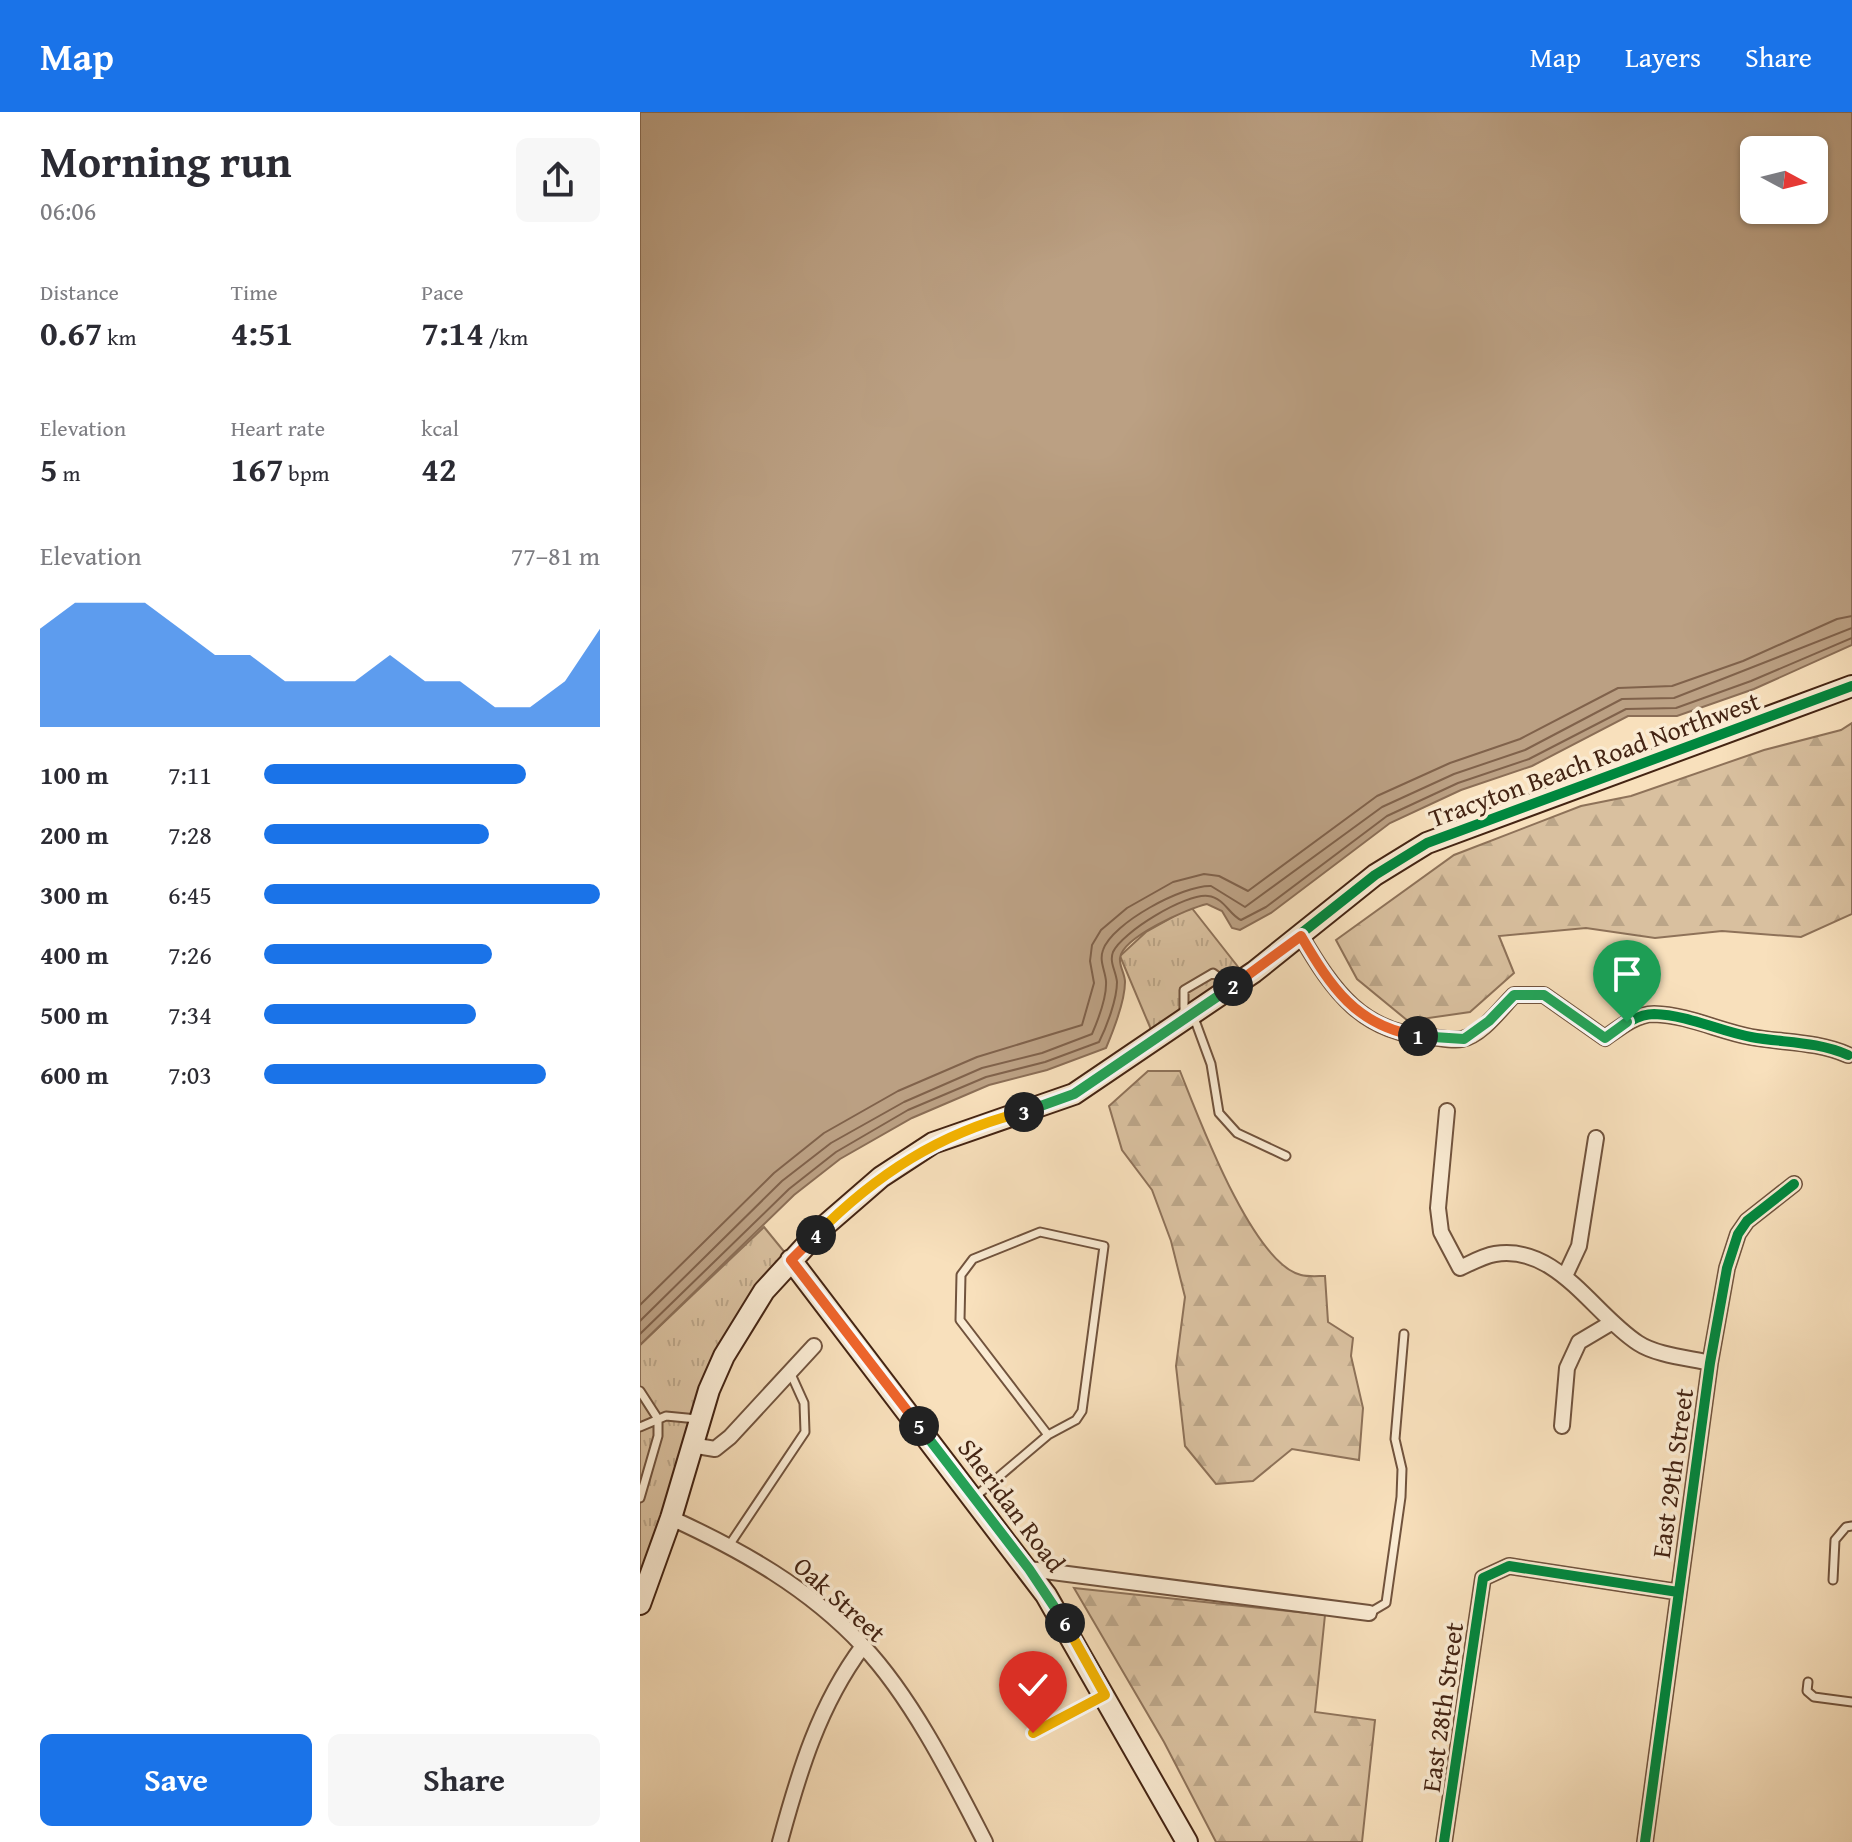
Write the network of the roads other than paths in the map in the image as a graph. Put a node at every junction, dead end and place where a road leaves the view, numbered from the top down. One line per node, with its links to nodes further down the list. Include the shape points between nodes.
1 (1852, 686): 2 (main road, Tracyton Beach Road Northwest, via 1440,837 1375,875)
2 (1301, 936): 3 (main road, Tracyton Beach Road Northwest); 4 (street, via 1324,976 1363,1018 1414,1036 1464,1039 1514,995 1544,995 1605,1038 1627,1022 1652,1014 1752,1037 1816,1044)
3 (1188, 1016): 7 (lane, via 1211,1064 1219,1113 1227,1125); 9 (main road, Tracyton Beach Road Northwest, via 1074,1094 959,1132 907,1159 856,1197)
4 (1848, 1055)
5 (1447, 1111): 10 (street, via 1438,1208 1441,1232 1460,1268 1496,1254 1532,1257)
6 (1596, 1138): 10 (street, via 1579,1246)
7 (1286, 1156)
8 (1794, 1184): 14 (street, East 29th Street, via 1738,1234)
9 (791, 1260): 18 (main road, Tracyton Beach Road Northwest, via 739,1326); 24 (main road, Sheridan Road)
10 (1565, 1276): 11 (street)
11 (1611, 1323): 14 (street, via 1641,1346); 19 (street, via 1579,1342 1567,1368)
12 (1404, 1334): 32 (lane, via 1396,1398 1395,1439 1402,1469 1398,1525 1386,1603)
13 (814, 1346): 15 (street)
14 (1710, 1363): 30 (street, East 29th Street)
15 (790, 1372): 22 (street, via 715,1449); 27 (lane, via 804,1403 805,1432)
16 (640, 1391): 17 (lane)
17 (658, 1419): 18 (lane); 20 (lane); 23 (lane, via 652,1466)
18 (699, 1419): 22 (main road, Tracyton Beach Road Northwest)
19 (1562, 1426)
20 (640, 1427)
21 (1048, 1435): 21 (lane, via 959,1313 965,1265 1040,1232 1104,1246 1082,1411); 24 (lane)
22 (691, 1445): 25 (main road, Tracyton Beach Road Northwest)
23 (640, 1498)
24 (974, 1498): 28 (main road, Sheridan Road)
25 (671, 1518): 27 (street, Oak Street); 31 (main road, Tracyton Beach Road Northwest)
26 (1852, 1526): 29 (lane, via 1835,1540)
27 (730, 1544): 33 (street, Oak Street, via 785,1580)
28 (1029, 1569): 32 (street); 35 (main road, Sheridan Road)
29 (1833, 1580)
30 (1678, 1592): 41 (street, East 28th Street, via 1509,1566 1483,1578); 42 (street, East 29th Street)
31 (640, 1604)
32 (1369, 1613)
33 (863, 1646): 38 (street, via 826,1704 801,1762); 39 (street, Oak Street, via 897,1689)
34 (1808, 1682): 36 (lane, via 1807,1691 1814,1697)
35 (1105, 1695): 37 (lane); 40 (main road, Sheridan Road)
36 (1852, 1702)
37 (1033, 1733)
38 (780, 1842)
39 (985, 1842)
40 (1187, 1842)
41 (1444, 1842)
42 (1645, 1842)

